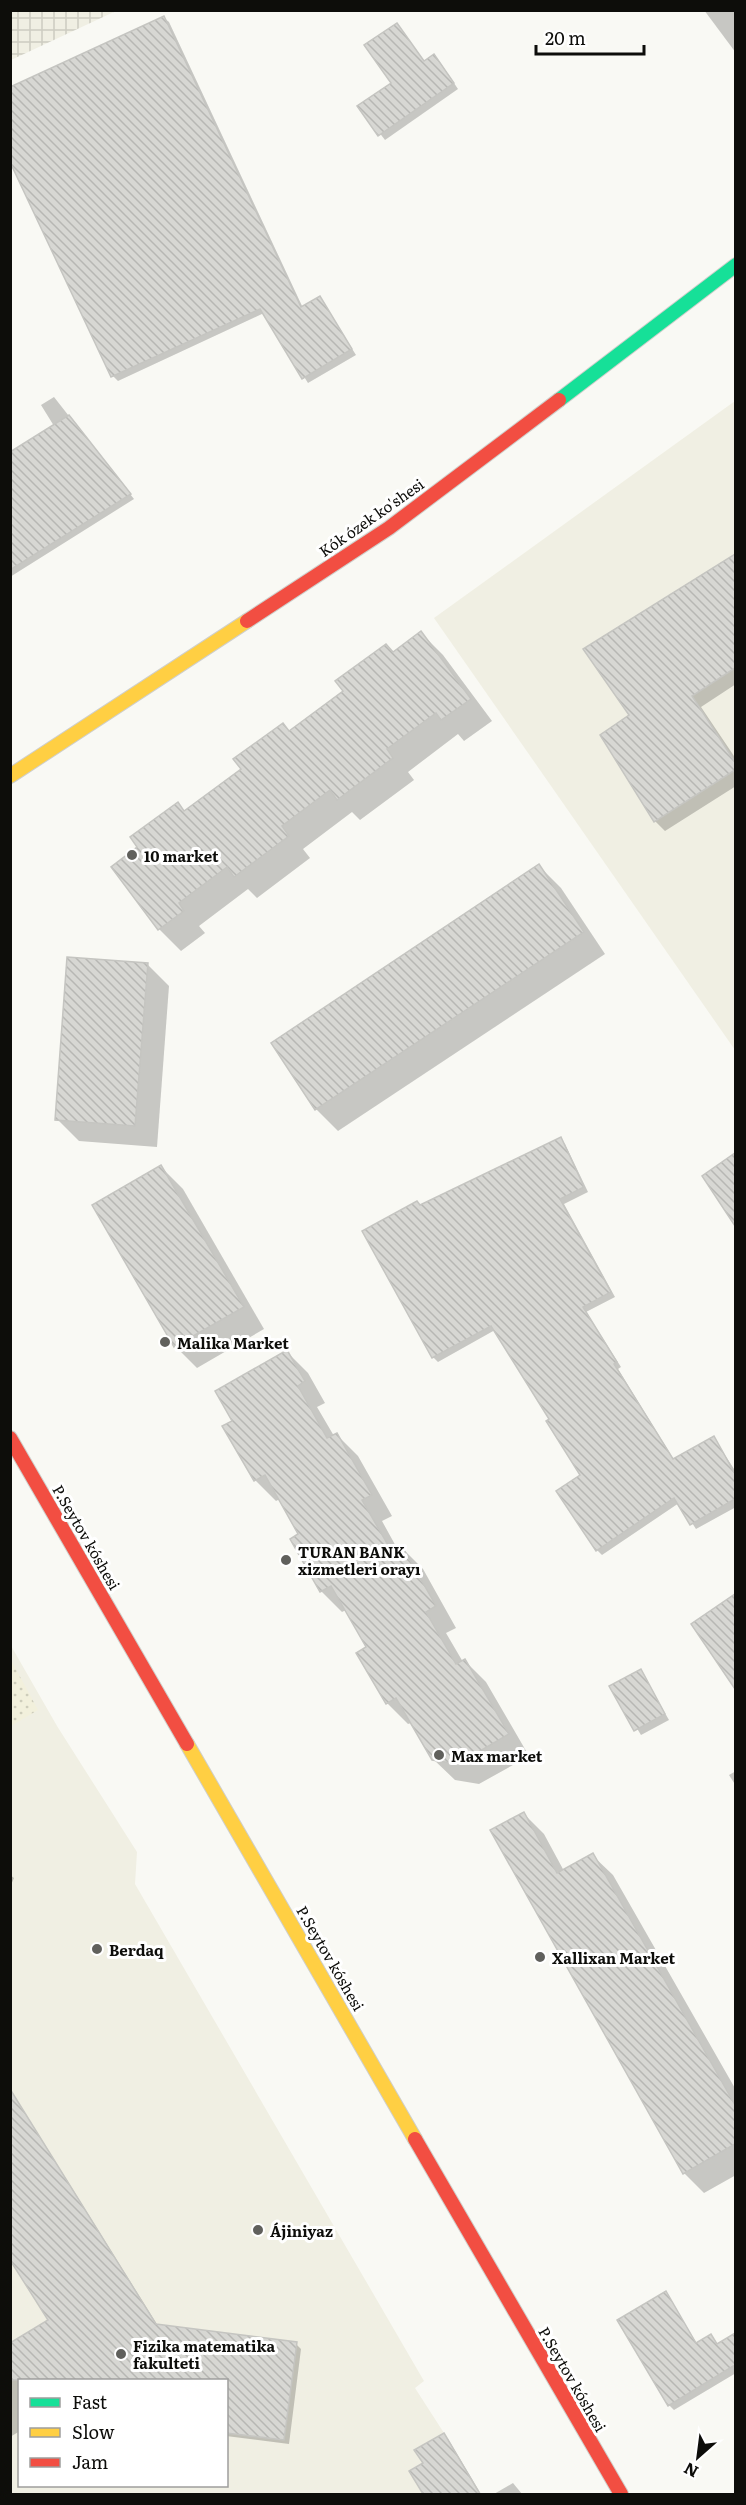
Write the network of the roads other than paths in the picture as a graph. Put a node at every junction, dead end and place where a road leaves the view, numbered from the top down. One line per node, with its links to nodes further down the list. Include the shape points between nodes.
1 (735, 266): 2 (main road, Kók ózek ko'shesi, via 389,528)
2 (10, 776)
3 (10, 1438): 4 (main road, P.Seytov kóshesi)
4 (621, 2494)

